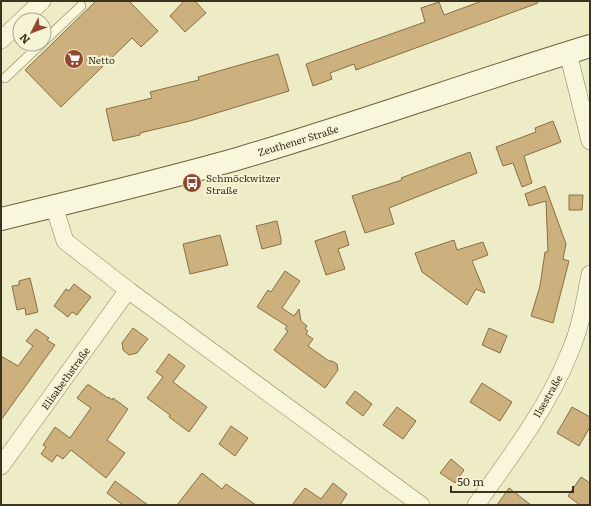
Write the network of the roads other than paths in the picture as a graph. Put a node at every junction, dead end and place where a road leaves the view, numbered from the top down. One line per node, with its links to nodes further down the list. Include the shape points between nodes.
1 (42, 1): 3 (street)
2 (81, 6): 5 (lane)
3 (30, 12)
4 (12, 30): 6 (street)
5 (52, 33)
6 (1, 40)
7 (590, 46): 9 (main road, Zeuthener Straße)
8 (32, 52): 10 (lane)
9 (568, 52): 11 (street); 12 (main road, Zeuthener Straße, via 237,159)
10 (5, 78)
11 (590, 141)
12 (54, 206): 13 (main road, Zeuthener Straße); 15 (street, via 65,240)
13 (1, 219)
14 (590, 274): 18 (street, Ilsestraße, via 575,338 557,382 530,427)
15 (128, 290): 16 (street, Elisabethstraße); 17 (street)
16 (1, 466)
17 (421, 505)
18 (476, 505)

